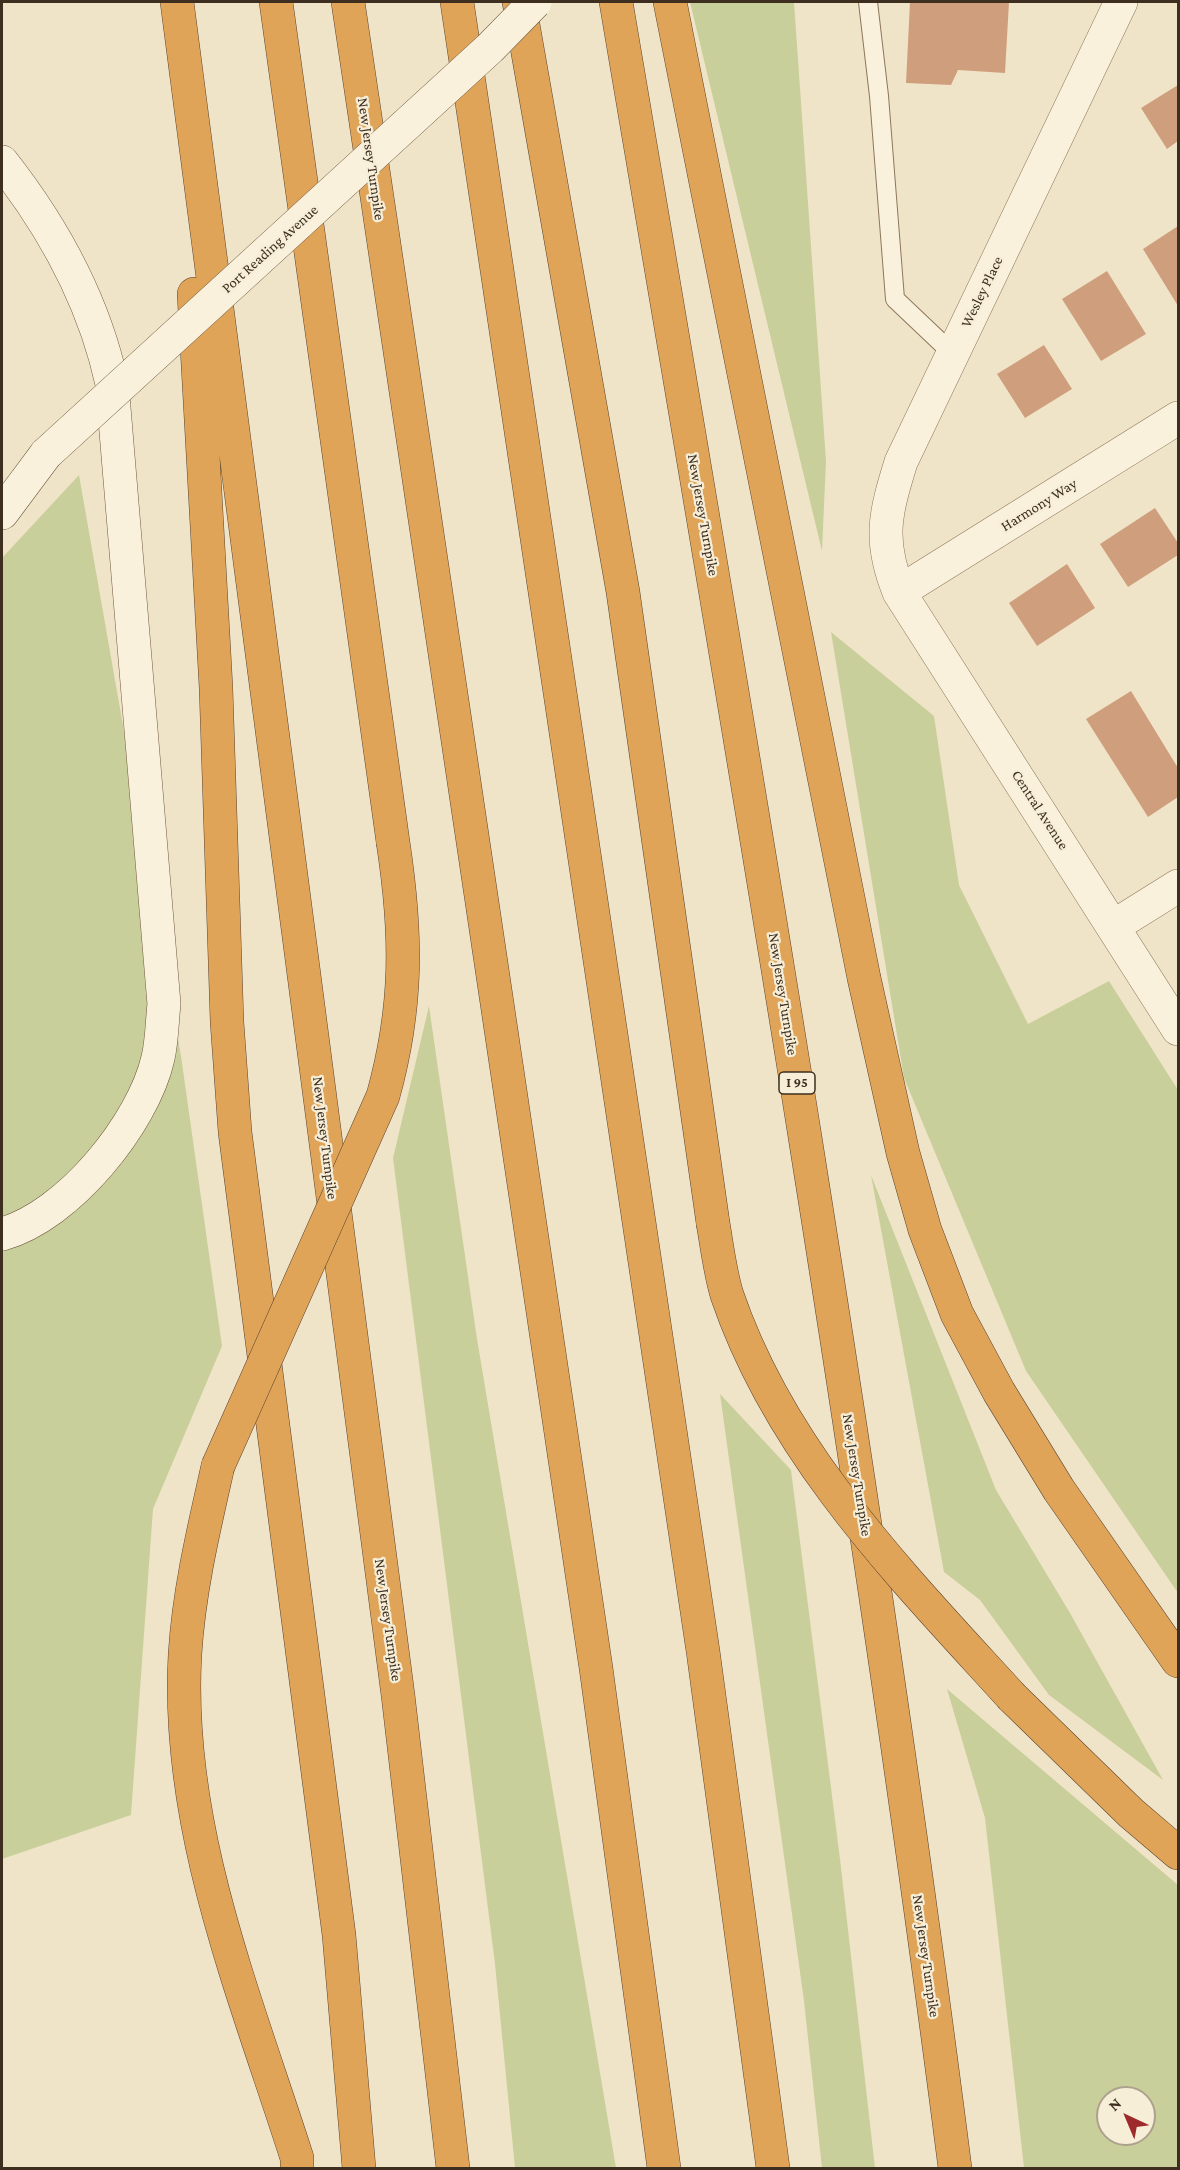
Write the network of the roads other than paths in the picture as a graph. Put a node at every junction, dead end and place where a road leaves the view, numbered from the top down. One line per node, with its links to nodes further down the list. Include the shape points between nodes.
1 (276, 2): 24 (highway, bridge, via 402,902 404,976 396,1049 383,1096 218,1466 193,1583 185,1654 185,1731 193,1800 215,1902 297,2158)
2 (348, 2): 27 (highway, New Jersey Turnpike, via 594,1657)
3 (457, 2): 28 (highway, via 701,1639)
4 (519, 2): 23 (highway, bridge, via 622,592 712,1223 726,1292 749,1354 785,1419 830,1488 895,1569 1012,1697 1131,1813)
5 (535, 2): 14 (main road, Port Reading Avenue, bridge, via 490,48)
6 (616, 2): 29 (highway, New Jersey Turnpike / I 95, via 786,1006 879,1618)
7 (670, 2): 22 (highway, via 862,967 903,1153 925,1230 957,1314 999,1392 1059,1490)
8 (868, 2): 12 (lane, via 895,299)
9 (1121, 2): 12 (main road, Wesley Place)
10 (178, 9): 25 (highway, via 235,1132 338,1924); 26 (highway, New Jersey Turnpike, via 398,1695)
11 (2, 162): 21 (main road, via 26,193 85,294 103,342 112,384 165,1004 158,1060 137,1112 106,1157 62,1201)
12 (953, 354): 17 (main road, Wesley Place, via 901,462 890,497 885,532 887,562)
13 (1179, 418): 17 (main road, Harmony Way)
14 (46, 454): 15 (main road, Port Reading Avenue); 16 (main road)
15 (2, 494)
16 (2, 513)
17 (899, 592): 19 (main road, Central Avenue)
18 (1179, 886): 19 (main road)
19 (1114, 926): 20 (main road, Central Avenue)
20 (1179, 1029)
21 (2, 1234)
22 (1179, 1661)
23 (1179, 1853)
24 (297, 2169)
25 (359, 2169)
26 (453, 2169)
27 (664, 2169)
28 (773, 2169)
29 (955, 2169)

